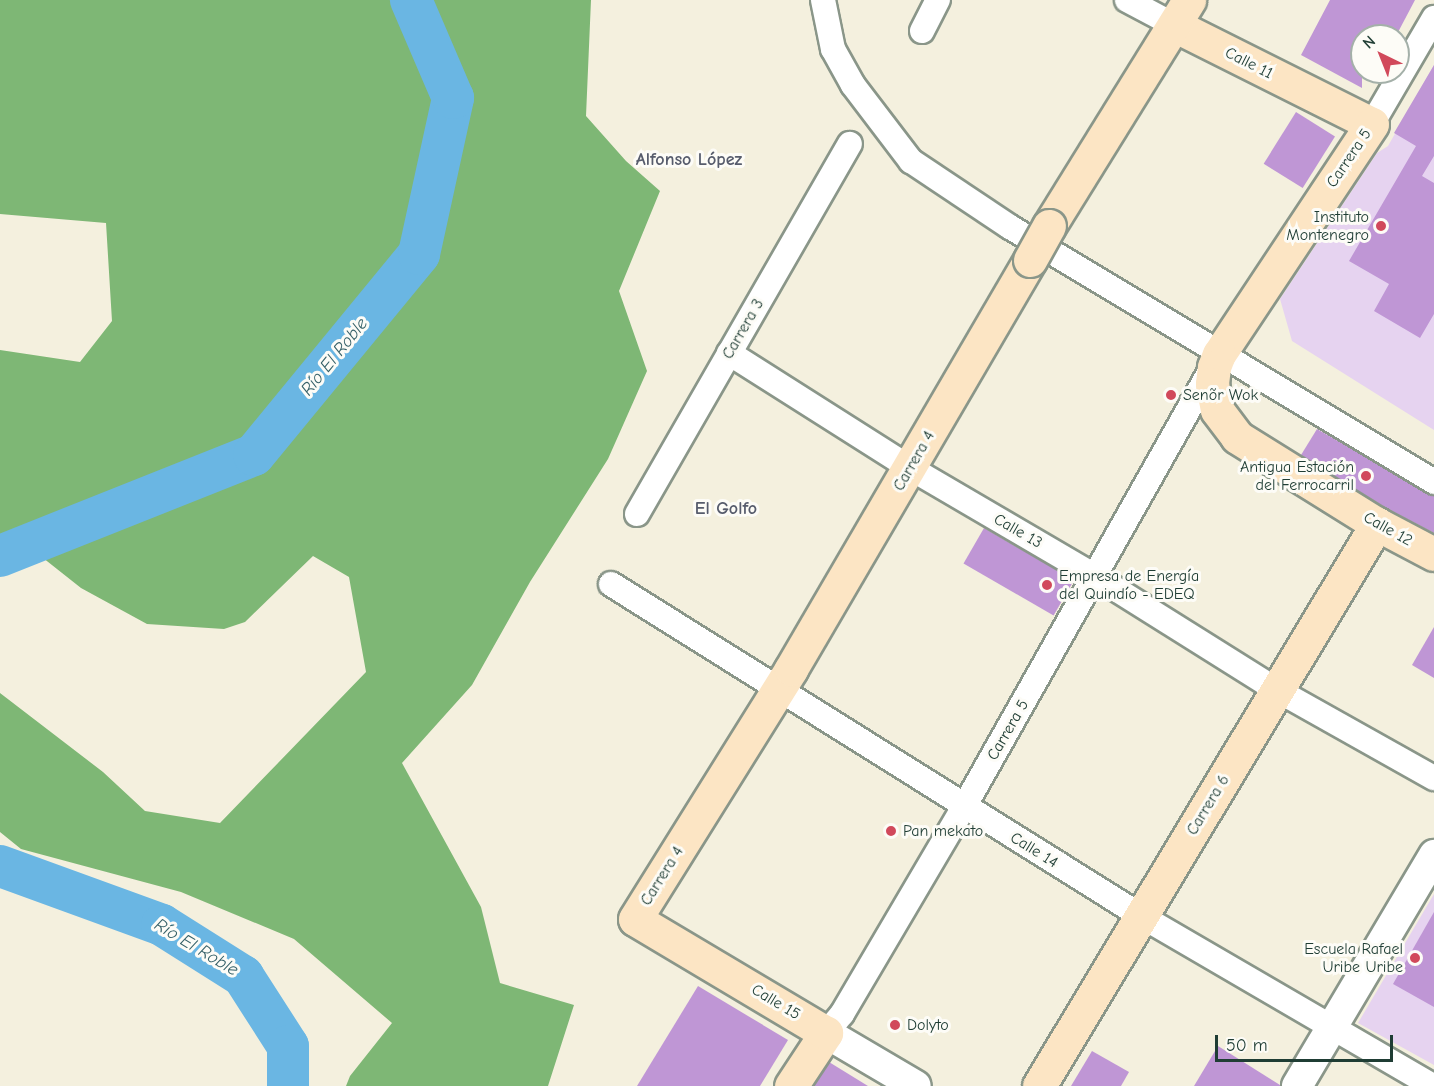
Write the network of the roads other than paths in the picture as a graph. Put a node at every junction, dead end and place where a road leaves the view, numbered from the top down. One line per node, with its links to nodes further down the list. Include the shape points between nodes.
1 (823, 0): 10 (street, via 833,49 853,85 911,161 1010,227 1174,323)
2 (939, 0): 6 (street)
3 (1127, 0): 4 (street, Calle 11)
4 (1181, 13): 7 (main road, Calle 11); 11 (main road, Carrera 4, bridge, via 1049,226)
5 (1434, 18): 7 (street, Carrera 5)
6 (922, 31)
7 (1372, 124): 10 (main road, Carrera 5)
8 (850, 144): 9 (street, Carrera 3)
9 (729, 353): 11 (street, Calle 13); 13 (street, Carrera 3)
10 (1216, 360): 12 (street, via 1337,421); 14 (main road, Calle 12, via 1212,384 1217,410 1238,437); 16 (street, Carrera 5)
11 (910, 468): 16 (street, Calle 13); 18 (main road, Carrera 4)
12 (1434, 482)
13 (637, 514)
14 (1377, 524): 15 (main road, Calle 12); 19 (main road, Carrera 6)
15 (1434, 554)
16 (1095, 576): 19 (street, Calle 13); 21 (street, Carrera 5)
17 (611, 584): 18 (street, Calle 14)
18 (777, 690): 21 (street, Calle 14); 24 (main road, Carrera 4)
19 (1277, 690): 20 (street, Calle 13); 23 (main road, Carrera 6)
20 (1434, 778)
21 (964, 807): 23 (street, Calle 14); 26 (street, Carrera 5, via 842,1014)
22 (1434, 855): 25 (street)
23 (1141, 916): 25 (street, Calle 14); 29 (main road, Carrera 6)
24 (635, 919): 26 (main road, Calle 15)
25 (1331, 1026): 30 (street); 31 (street, Calle 14)
26 (826, 1033): 27 (main road, Carrera 5); 28 (street, Calle 15)
27 (791, 1086)
28 (916, 1086)
29 (1039, 1086)
30 (1297, 1086)
31 (1433, 1086)

